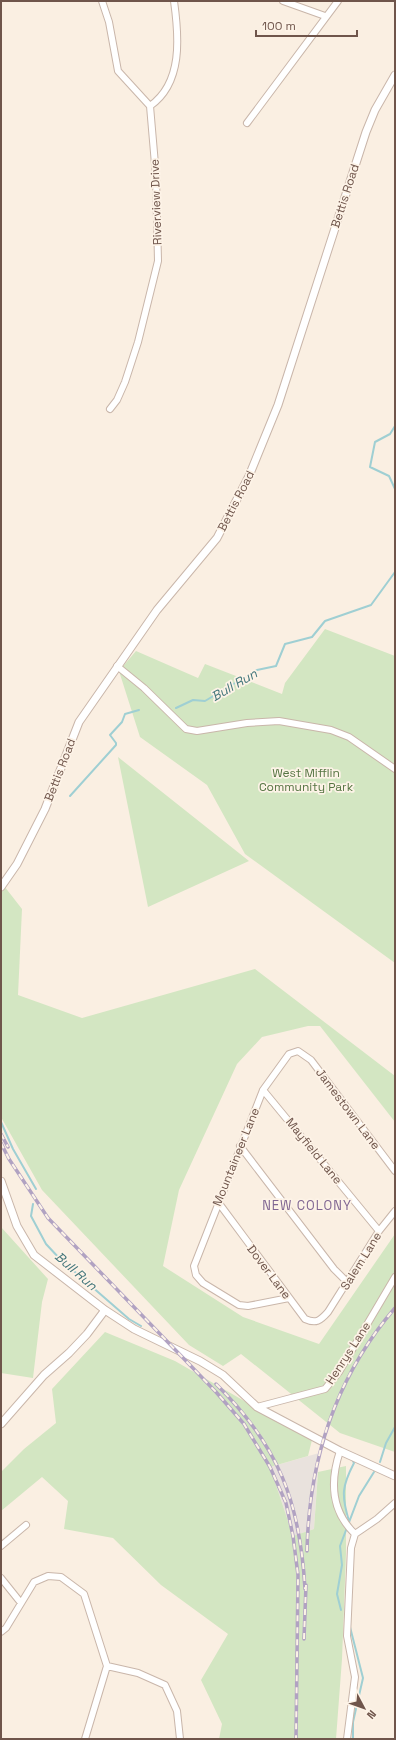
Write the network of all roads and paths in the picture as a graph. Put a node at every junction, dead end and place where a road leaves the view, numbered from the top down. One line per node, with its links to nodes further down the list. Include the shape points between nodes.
1 (102, 1): 7 (street, via 109,22 118,71)
2 (174, 1): 7 (street, via 179,36 173,76 159,99)
3 (283, 1): 5 (street)
4 (338, 1): 5 (street)
5 (325, 16): 8 (street)
6 (395, 75): 10 (street, Bettis Road, via 366,132 278,405 249,476 217,538 168,596)
7 (150, 106): 9 (street, Riverview Drive, via 156,176 158,261 138,342 125,382)
8 (247, 123)
9 (110, 409)
10 (117, 666): 11 (street, via 186,729 197,731 279,721 331,730 349,737); 12 (street, Bettis Road, via 79,722 45,809 18,864)
11 (395, 769)
12 (1, 887)
13 (298, 1051): 14 (street, Mountaineer Lane, via 289,1054); 16 (street, Jamestown Lane, via 311,1060)
14 (263, 1090): 15 (street, Mountaineer Lane); 20 (street, Mayfield Lane)
15 (240, 1146): 18 (street, Mountaineer Lane); 22 (street, via 334,1269)
16 (395, 1171)
17 (1, 1181): 24 (street, via 17,1226 34,1255)
18 (218, 1202): 23 (street, Dover Lane); 23 (street, Mountaineer Lane, via 194,1266 196,1275 206,1285 239,1305 248,1306)
19 (395, 1211): 20 (street, Salem Lane)
20 (379, 1231): 22 (street, Salem Lane)
21 (395, 1277): 26 (street, Henrys Lane, via 339,1372 325,1389)
22 (348, 1283): 25 (street, Salem Lane)
23 (289, 1298): 25 (street, Dover Lane, via 305,1319 312,1322 321,1320)
24 (105, 1310): 26 (street, via 134,1329 223,1375); 27 (street, via 87,1334 44,1375)
25 (328, 1312)
26 (257, 1407): 28 (street)
27 (1, 1424)
28 (340, 1451): 29 (street); 32 (street, via 334,1487 337,1507 348,1527)
29 (395, 1476)
30 (395, 1503): 32 (street)
31 (26, 1525): 33 (street)
32 (356, 1534): 40 (street, via 351,1548 347,1636 355,1677)
33 (1, 1546)
34 (1, 1578): 35 (street)
35 (21, 1603): 36 (street); 37 (street, via 34,1582 48,1576 61,1577 84,1594)
36 (1, 1632)
37 (107, 1666): 38 (street); 39 (street, via 138,1673 165,1685 177,1710)
38 (85, 1739)
39 (180, 1739)
40 (347, 1739)

